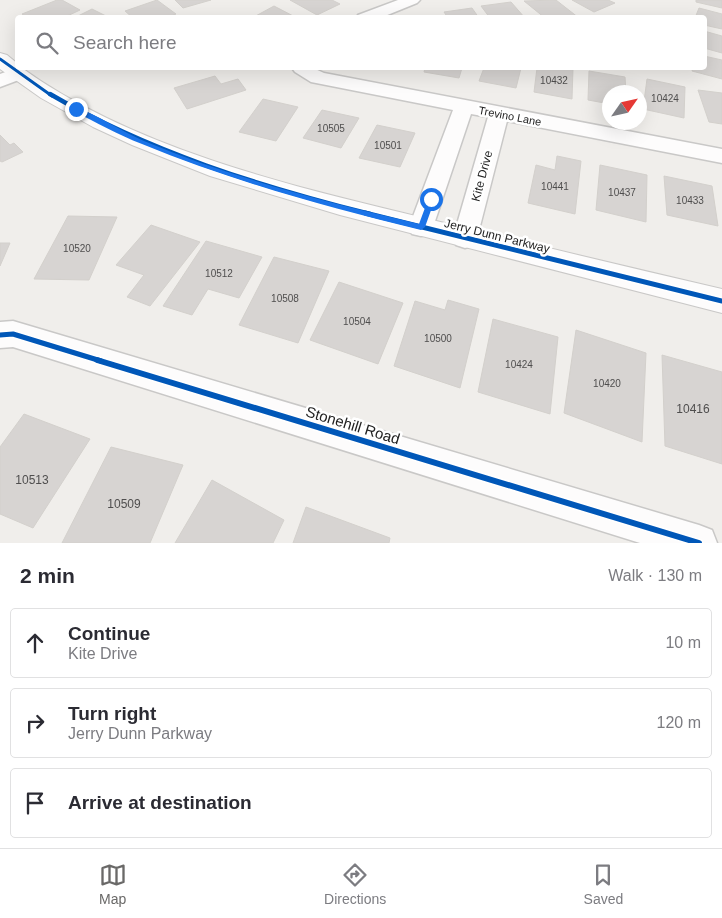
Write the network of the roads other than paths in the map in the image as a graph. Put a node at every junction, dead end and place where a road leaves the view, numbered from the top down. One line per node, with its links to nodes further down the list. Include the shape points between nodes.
1 (412, 0): 2 (street)
2 (372, 15)
3 (304, 70): 5 (street, Trevino Lane, via 318,78)
4 (6, 71): 8 (street, Jerry Dunn Parkway, via 142,142 241,179)
5 (464, 106): 6 (street, Trevino Lane); 8 (street)
6 (499, 114): 7 (street, Trevino Lane); 9 (street, Kite Drive)
7 (722, 156)
8 (421, 227): 9 (street, Jerry Dunn Parkway)
9 (465, 238): 10 (street, Jerry Dunn Parkway)
10 (722, 301)
11 (0, 335): 12 (street, Stonehill Road, via 13,334)
12 (699, 543)

